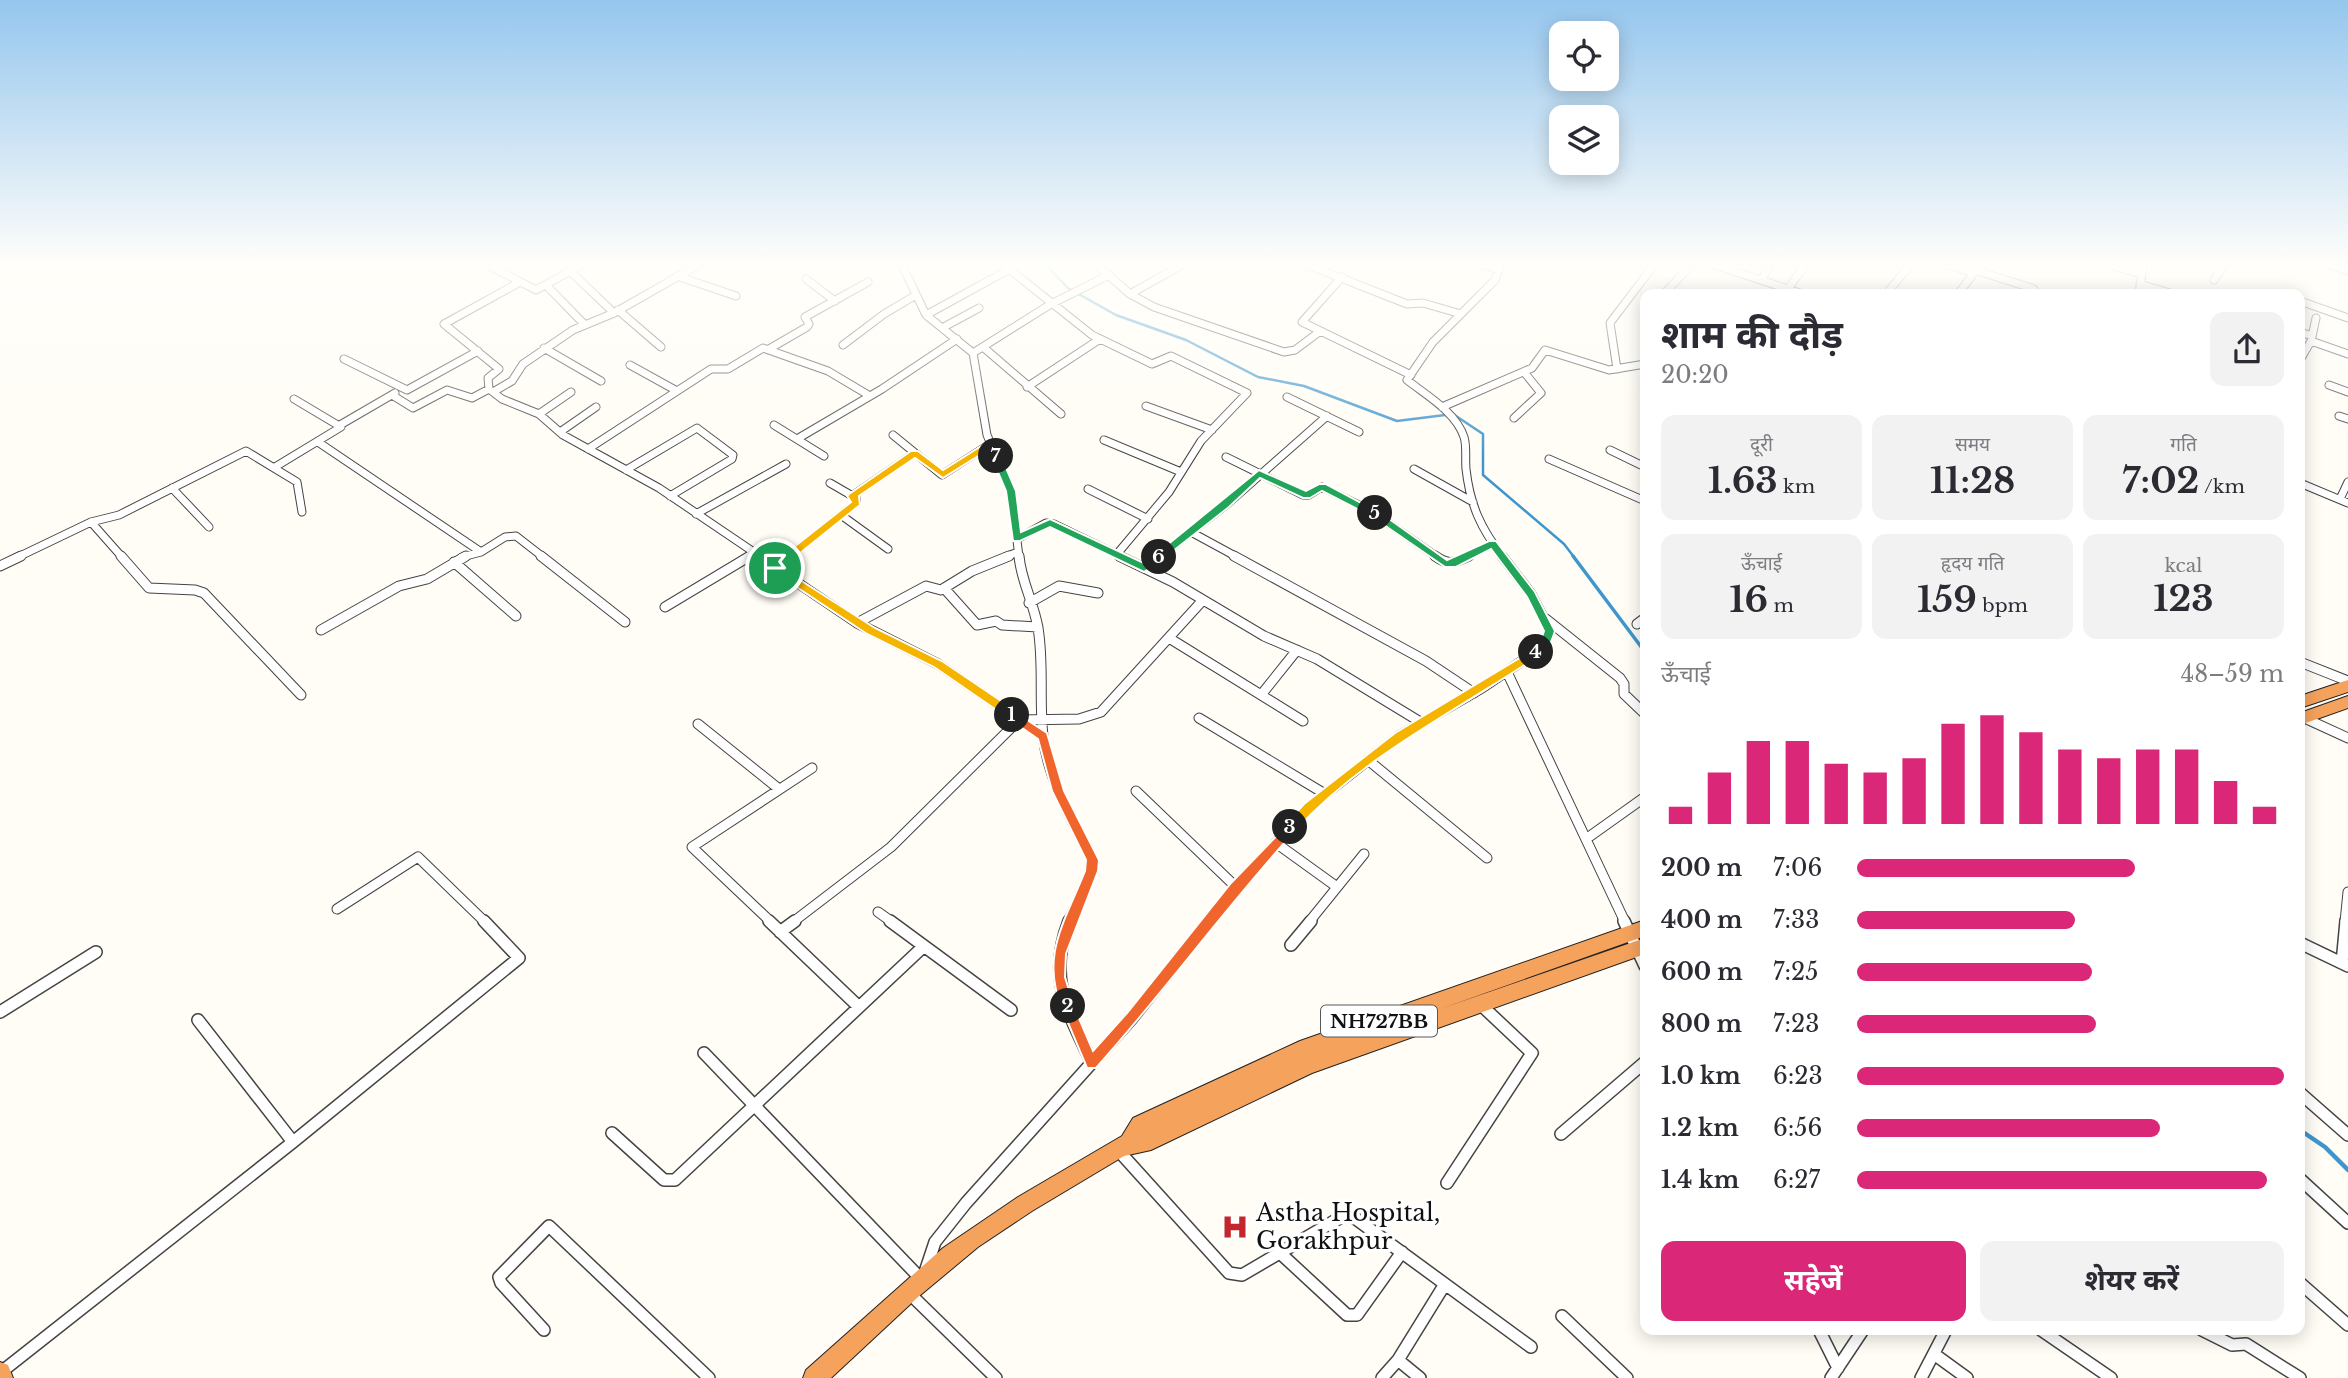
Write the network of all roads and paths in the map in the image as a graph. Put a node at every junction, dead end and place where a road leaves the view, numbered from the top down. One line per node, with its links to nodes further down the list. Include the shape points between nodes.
1 (451, 329): 24 (street)
2 (575, 329): 22 (street)
3 (638, 329): 21 (street)
4 (803, 329): 23 (street)
5 (864, 329): 19 (street)
6 (944, 329): 17 (street)
7 (1010, 329): 20 (street)
8 (1086, 329): 18 (street)
9 (1218, 329): 14 (street, via 1284,352 1295,350)
10 (1314, 329): 14 (street)
11 (1446, 329): 33 (street)
12 (1610, 329): 31 (street)
13 (2314, 329): 16 (street)
14 (1319, 332): 33 (street)
15 (2305, 334): 16 (street)
16 (2312, 338): 25 (street); 27 (street)
17 (957, 339): 26 (street); 43 (street)
18 (1100, 339): 36 (street); 55 (street, via 1152,364 1171,356 1245,391)
19 (843, 345)
20 (983, 346): 26 (street); 36 (street)
21 (661, 347)
22 (544, 348): 34 (street); 38 (street, via 523,364 512,381)
23 (769, 349): 39 (street, via 760,349 725,370 711,369); 43 (street, via 828,371)
24 (478, 351): 37 (street, via 412,388); 38 (street, via 499,369 488,378)
25 (2305, 351)
26 (973, 353): 62 (street)
27 (2348, 354)
28 (344, 359): 37 (street)
29 (630, 365): 39 (street)
30 (1640, 365): 31 (street)
31 (1617, 369): 32 (street, via 1545,350 1534,367)
32 (1524, 372): 48 (street); 52 (street, via 1541,393)
33 (1411, 375): 48 (street, via 1407,380)
34 (601, 381)
35 (2329, 385): 41 (street)
36 (1027, 387): 50 (street)
37 (402, 389): 42 (street)
38 (491, 391): 42 (street, via 472,398 447,390 413,408); 49 (street)
39 (677, 391): 63 (street)
40 (571, 392): 49 (street)
41 (2348, 392)
42 (392, 395): 53 (street)
43 (870, 396): 59 (street)
44 (1287, 397): 51 (street)
45 (294, 399): 53 (street)
46 (1146, 406): 55 (street)
47 (596, 407): 56 (street)
48 (1444, 408): 85 (street, via 1464,436)
49 (539, 414): 56 (street)
50 (1061, 414)
51 (1327, 416): 57 (street); 75 (street)
52 (1514, 418)
53 (340, 425): 61 (street)
54 (774, 425): 59 (street)
55 (1212, 429): 74 (street)
56 (559, 432): 63 (street)
57 (1359, 432)
58 (893, 435): 65 (street)
59 (797, 439): 66 (street)
60 (1104, 440): 74 (street)
61 (318, 442): 71 (street); 96 (street)
62 (989, 444): 65 (street, via 943,475); 93 (street, via 1011,491)
63 (588, 449): 73 (street)
64 (1610, 450): 70 (street)
65 (915, 453): 82 (street)
66 (824, 456)
67 (1226, 457): 75 (street)
68 (1549, 459): 83 (street)
69 (786, 464): 87 (street)
70 (1640, 465)
71 (275, 467): 79 (street, via 246,451); 86 (street, via 297,482)
72 (1414, 469): 85 (street)
73 (626, 470): 81 (street); 81 (street, via 697,428 733,455 732,460)
74 (1181, 472): 89 (street)
75 (1259, 473): 92 (street); 94 (street, via 1303,495 1322,487 1367,508 1445,563 1452,564)
76 (2348, 482): 84 (street)
77 (830, 483): 82 (street)
78 (2305, 485): 84 (street)
79 (172, 488): 90 (street, via 119,515); 91 (street)
80 (1088, 489): 89 (street)
81 (670, 496): 87 (street)
82 (852, 496): 88 (street, via 856,503)
83 (1640, 499)
84 (2344, 501)
85 (1473, 502): 94 (street)
86 (302, 512)
87 (696, 514): 98 (street)
88 (841, 514): 95 (street); 102 (street)
89 (1148, 519): 99 (street)
90 (91, 522): 101 (street); 123 (street, via 149,588 204,593)
91 (209, 527)
92 (1191, 532): 103 (street); 122 (street, via 1426,660)
93 (1017, 539): 97 (street); 99 (street, via 1050,523)
94 (1492, 544): 110 (street, via 1531,594)
95 (888, 550)
96 (481, 552): 100 (street); 111 (street, via 505,537 516,536)
97 (1018, 552): 104 (street, via 972,570); 107 (street, via 1020,578)
98 (754, 553): 102 (street); 108 (street)
99 (1117, 554): 103 (street)
100 (454, 562): 109 (street); 116 (street, via 426,579 399,586)
101 (0, 566)
102 (775, 568): 113 (street)
103 (1144, 568): 106 (street)
104 (944, 588): 113 (street, via 926,586); 115 (street, via 977,625 996,621)
105 (1098, 593): 107 (street, via 1059,586)
106 (1203, 600): 117 (street); 118 (street)
107 (1029, 603): 115 (street)
108 (665, 607)
109 (516, 616)
110 (1542, 616): 120 (street, via 1550,631 1544,647); 126 (street, via 1620,678 1624,694)
111 (625, 622)
112 (1640, 622): 114 (street)
113 (857, 623): 132 (street, via 938,664)
114 (1637, 624)
115 (1038, 627): 131 (street)
116 (321, 630)
117 (1169, 638): 124 (street); 131 (street, via 1101,712 1079,719)
118 (1297, 650): 124 (street); 134 (street)
119 (2305, 664): 121 (street)
120 (1507, 671): 122 (street); 144 (street)
121 (2348, 683): 127 (highway)
122 (1474, 693): 134 (street)
123 (300, 695)
124 (1261, 695): 133 (street)
125 (2348, 702): 128 (highway)
126 (1640, 710)
127 (2305, 711)
128 (2305, 713)
129 (2305, 716): 137 (street)
130 (1199, 718): 142 (street)
131 (1042, 719): 132 (street); 136 (street)
132 (1019, 720): 136 (street); 153 (street, via 901,839)
133 (1303, 721)
134 (1422, 723): 138 (street)
135 (698, 724): 140 (street)
136 (1043, 736): 166 (street, via 1058,791 1093,860 1062,941 1058,965 1066,1002)
137 (2348, 738)
138 (1368, 760): 142 (street); 147 (street)
139 (812, 768): 140 (street)
140 (779, 789): 153 (street, via 692,847)
141 (1136, 791): 148 (street)
142 (1325, 794): 145 (street)
143 (1640, 801): 144 (street)
144 (1586, 839): 154 (street)
145 (1276, 843): 148 (street); 149 (street)
146 (1364, 854): 149 (street)
147 (1487, 858)
148 (1236, 887): 166 (street)
149 (1337, 887): 155 (street)
150 (2348, 892): 159 (street)
151 (337, 909): 173 (street, via 418,857 519,958)
152 (878, 912): 157 (street)
153 (780, 932): 161 (street)
154 (1640, 944): 160 (highway, NH727BB); 174 (highway, NH727BB, via 1300,1050 1140,1125)
155 (1291, 945)
156 (2305, 945): 159 (street)
157 (924, 946): 161 (street); 162 (street)
158 (96, 952): 163 (street)
159 (2345, 964)
160 (1478, 1003): 174 (highway, NH727BB, via 1307,1065 1144,1143); 175 (street, via 1532,1053 1531,1059)
161 (859, 1007): 169 (street)
162 (1011, 1010)
163 (0, 1012)
164 (198, 1020): 173 (street)
165 (704, 1053): 169 (street)
166 (1091, 1063): 180 (street, via 935,1241)
167 (1640, 1066): 171 (street)
168 (2305, 1097): 172 (street)
169 (754, 1105): 170 (street, via 669,1182); 180 (street)
170 (612, 1133)
171 (1562, 1134)
172 (2348, 1135)
173 (293, 1142): 195 (street)
174 (1123, 1146): 179 (street, via 1229,1273 1242,1275); 180 (highway, NH727BB, via 971,1240)
175 (1447, 1183)
176 (2305, 1188): 177 (street)
177 (2348, 1223)
178 (1402, 1252): 179 (street, via 1348,1216); 179 (street, via 1353,1317); 181 (street)
179 (1280, 1253)
180 (918, 1283): 197 (highway, NH727BB); 198 (street)
181 (1445, 1284): 191 (street); 193 (street)
182 (2305, 1287): 184 (street)
183 (1562, 1316): 201 (street)
184 (2348, 1325)
185 (544, 1330): 196 (street, via 499,1278 549,1226)
186 (1821, 1335): 194 (street)
187 (1860, 1335): 194 (street)
188 (1944, 1335): 192 (street)
189 (2048, 1335): 204 (street)
190 (2209, 1335): 205 (street, via 2232,1345 2246,1344)
191 (1531, 1347)
192 (1934, 1354): 202 (street); 203 (street)
193 (1398, 1360): 199 (street); 200 (street)
194 (1834, 1373)
195 (1, 1375)
196 (709, 1378)
197 (814, 1378)
198 (996, 1378)
199 (1382, 1378)
200 (1420, 1378)
201 (1627, 1378)
202 (1921, 1378)
203 (1967, 1378)
204 (2110, 1378)
205 (2300, 1378)

